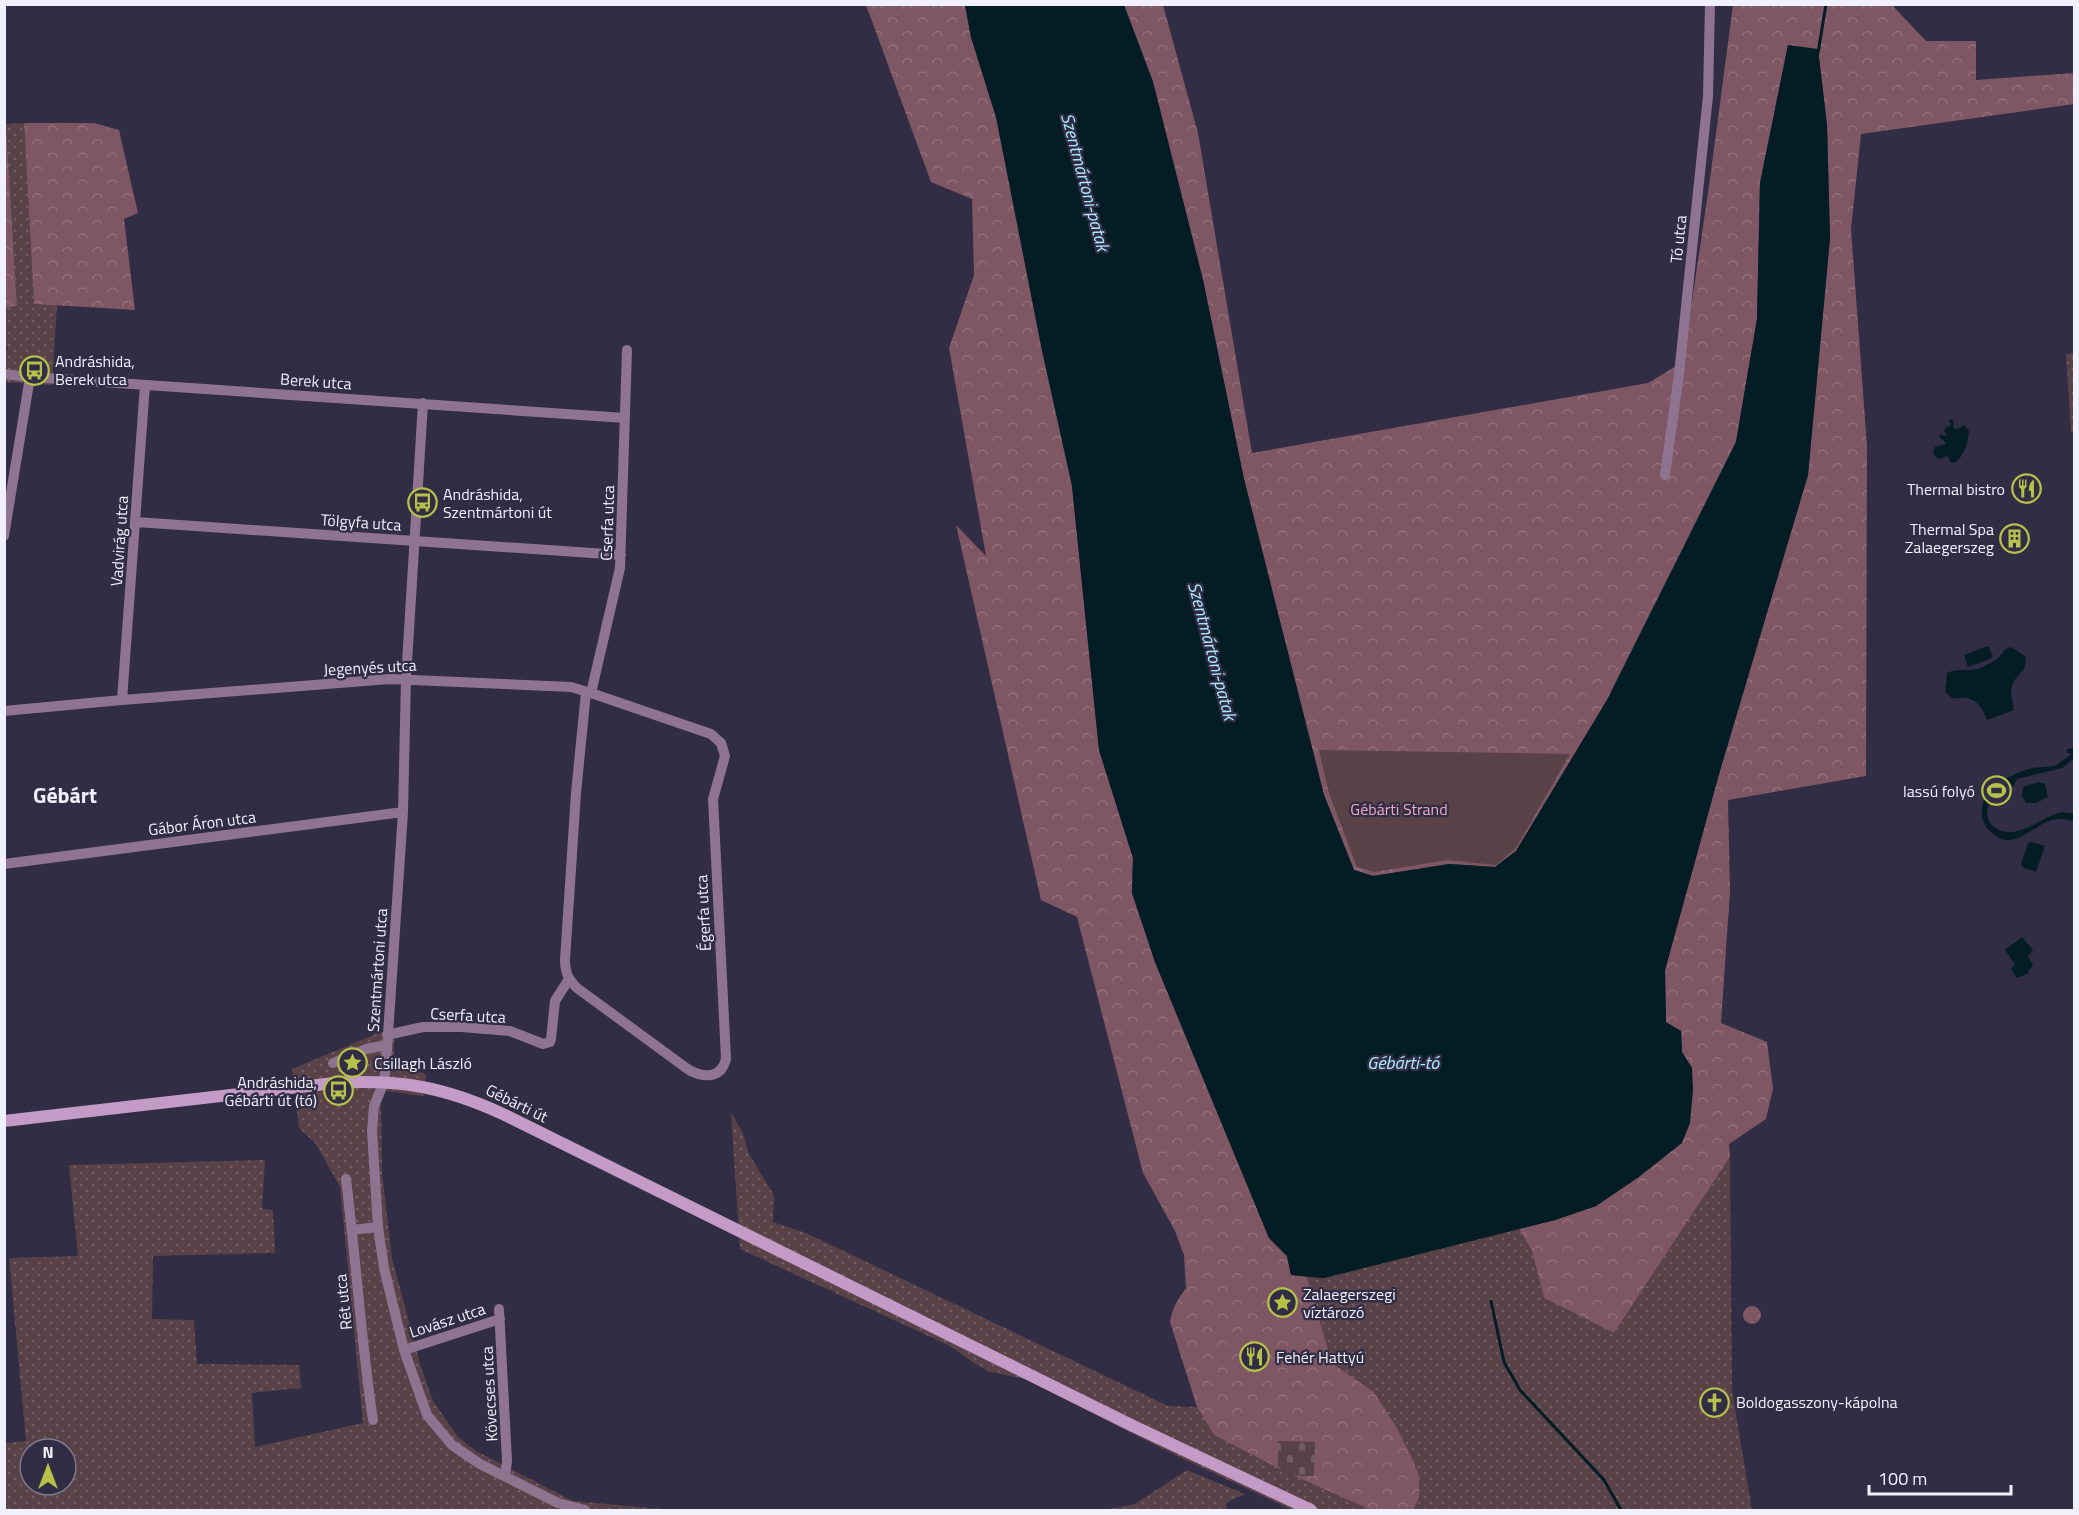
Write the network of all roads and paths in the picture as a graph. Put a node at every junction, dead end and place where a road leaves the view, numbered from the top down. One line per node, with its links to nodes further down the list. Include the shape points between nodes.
1 (1710, 4): 8 (street, Tó utca, via 1708,96)
2 (627, 350): 7 (street, Cserfa utca)
3 (4, 374): 4 (street, Berek utca)
4 (30, 377): 5 (street, Berek utca); 10 (street)
5 (145, 385): 6 (street, Berek utca); 9 (street, Vadvirág utca)
6 (423, 403): 7 (street, Berek utca); 11 (street, Szentmártoni utca)
7 (625, 418): 12 (street, Cserfa utca)
8 (1665, 475)
9 (135, 522): 11 (street, Tölgyfa utca); 15 (street, Vadvirág utca)
10 (4, 536)
11 (414, 541): 12 (street, Tölgyfa utca); 13 (street, Szentmártoni utca)
12 (621, 555): 14 (street, Cserfa utca)
13 (406, 679): 14 (street, Jegenyés utca, via 562,686); 15 (street, Jegenyés utca); 18 (street, Szentmártoni utca)
14 (589, 693): 17 (street, Jegenyés utca, via 711,734); 20 (street, Cserfa utca, via 583,713 565,960)
15 (122, 700): 16 (street, Jegenyés utca)
16 (4, 711)
17 (724, 749): 20 (street, Égerfa utca, via 725,761 712,799 724,1064 717,1074 703,1076 689,1070)
18 (403, 812): 19 (street, Gábor Áron utca); 21 (street, Szentmártoni utca)
19 (4, 864)
20 (568, 979): 21 (street, Cserfa utca, via 555,1001 551,1039 547,1044 510,1031 461,1027 423,1027)
21 (387, 1040): 22 (street); 23 (street, Szentmártoni utca)
22 (333, 1063)
23 (384, 1082): 24 (main road, Gébárti út, via 334,1083); 26 (street, Szentmártoni utca, via 374,1106 372,1131); 33 (main road, Gébárti út, via 441,1090 480,1103)
24 (4, 1120)
25 (346, 1179): 27 (street, Rét utca)
26 (378, 1227): 27 (street); 29 (street, Szentmártoni utca)
27 (352, 1230): 30 (street, Rét utca)
28 (499, 1314): 29 (street, Lovász utca); 31 (street, Kövecses utca)
29 (404, 1350): 31 (street, Szentmártoni utca, via 427,1415 440,1432 462,1453)
30 (373, 1420)
31 (505, 1476): 32 (street, Szentmártoni utca, via 558,1503)
32 (585, 1510)
33 (1311, 1510)

